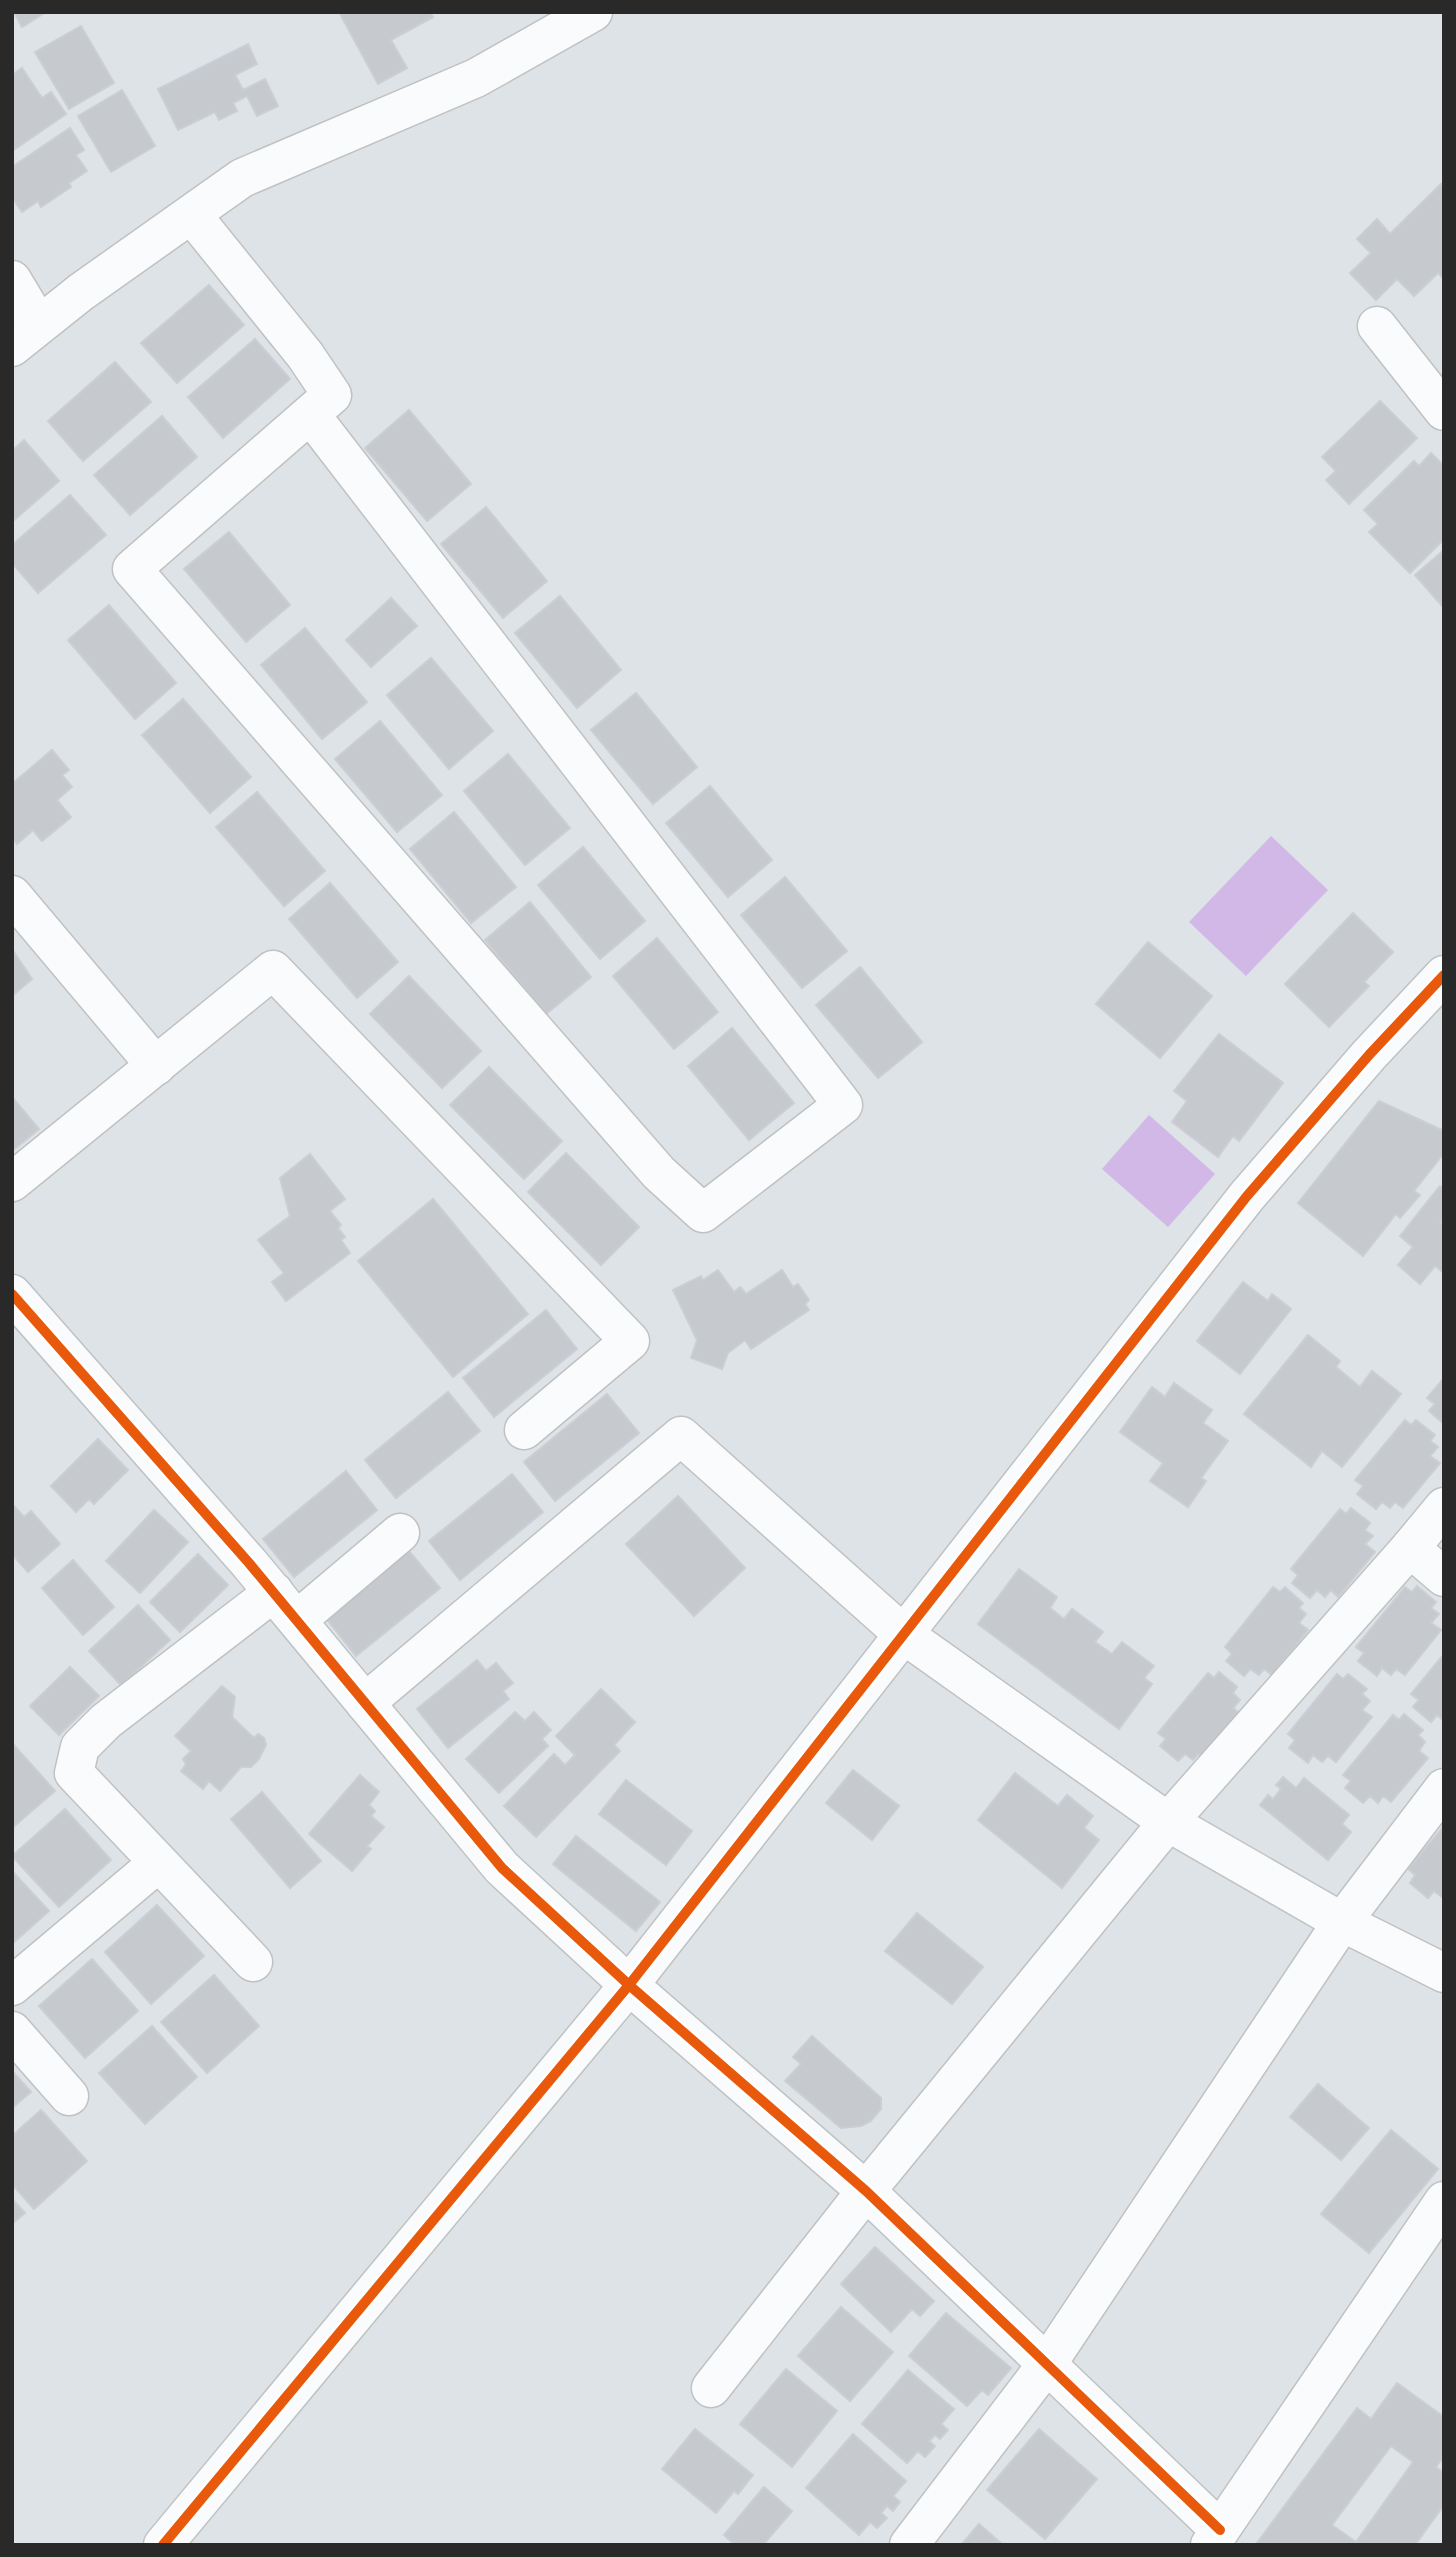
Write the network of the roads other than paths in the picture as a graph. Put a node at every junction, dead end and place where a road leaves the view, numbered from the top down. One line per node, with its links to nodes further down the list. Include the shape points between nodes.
1 (593, 12): 2 (street, via 476,78 242,178)
2 (192, 215): 5 (street); 7 (street, via 332,395)
3 (12, 281): 5 (street)
4 (1377, 326): 6 (street)
5 (26, 336)
6 (1444, 411)
7 (310, 414): 7 (street, via 132,569 659,1173 703,1213 843,1105)
8 (12, 895): 10 (street)
9 (1444, 975): 19 (street, via 1247,1196)
10 (156, 1066): 11 (street); 13 (street, via 273,970 630,1341)
11 (12, 1182)
12 (12, 1294): 18 (street)
13 (524, 1430)
14 (1444, 1507): 16 (street)
15 (400, 1533): 18 (street)
16 (1410, 1548): 17 (street); 22 (street)
17 (1444, 1577)
18 (285, 1606): 20 (street); 23 (street, via 106,1721 80,1747 74,1773)
19 (903, 1634): 20 (street, via 681,1436); 22 (street); 27 (street)
20 (365, 1703): 27 (street, via 502,1868)
21 (1444, 1788): 24 (street)
22 (1168, 1822): 24 (street); 31 (street)
23 (158, 1863): 25 (street); 28 (street)
24 (1342, 1922): 26 (street); 33 (street)
25 (253, 1962)
26 (1444, 1973)
27 (629, 1985): 31 (street); 36 (street)
28 (12, 1986)
29 (12, 2031): 30 (street)
30 (69, 2096)
31 (866, 2191): 33 (street); 34 (street)
32 (1444, 2201): 35 (street)
33 (1046, 2364): 35 (street); 37 (street)
34 (712, 2388)
35 (1215, 2538)
36 (163, 2545)
37 (909, 2545)

